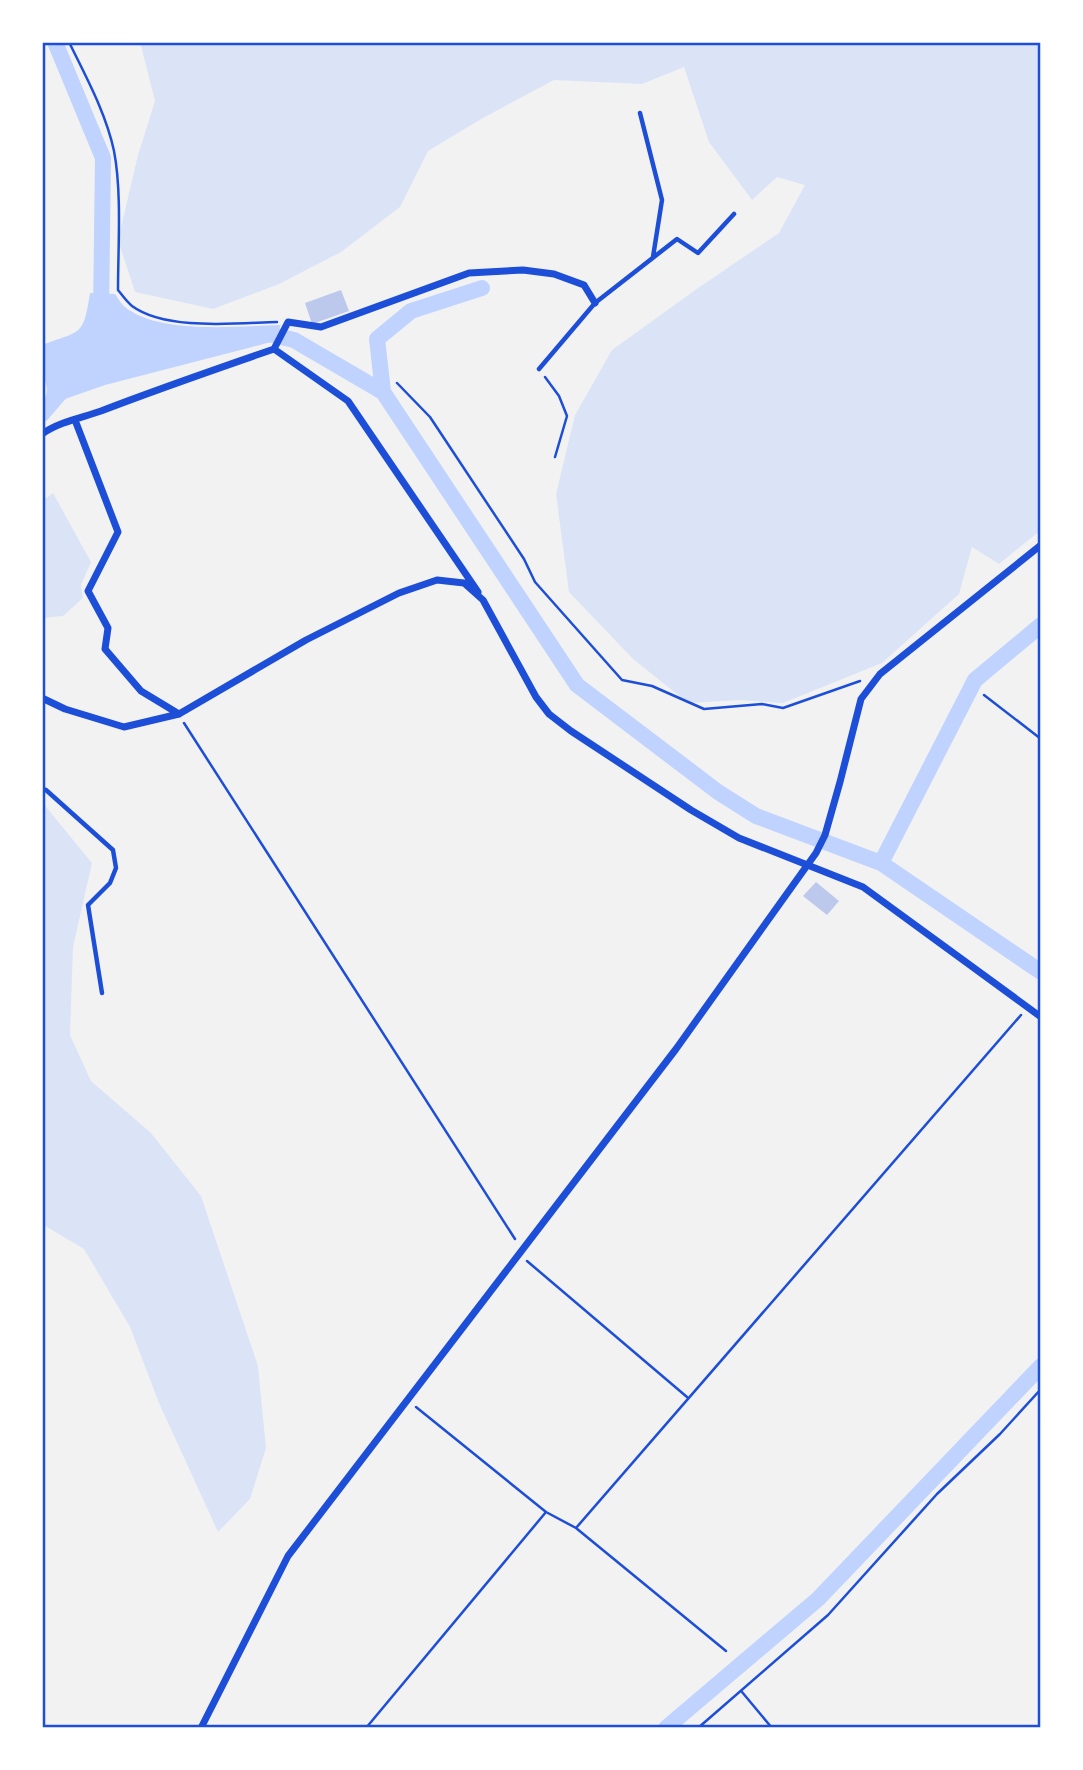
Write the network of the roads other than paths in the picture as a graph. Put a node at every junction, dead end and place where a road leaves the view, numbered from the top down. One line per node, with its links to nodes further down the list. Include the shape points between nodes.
1 (640, 113): 3 (lane, via 662,200)
2 (734, 214): 3 (lane, via 698,253 677,239)
3 (653, 258): 4 (lane)
4 (595, 303): 5 (street, via 584,285 554,274 523,270 469,273 321,327 288,322); 6 (lane)
5 (274, 349): 7 (street); 10 (street, via 348,401)
6 (539, 369)
7 (75, 421): 8 (street, via 54,425); 12 (street, via 118,532 88,591 108,628 105,649 141,691)
8 (42, 434)
9 (1041, 545): 14 (street, via 880,674 861,699 825,835)
10 (483, 600): 12 (street, via 464,583 437,580 399,593 306,640); 14 (street, via 549,714 739,838)
11 (42, 698): 12 (street, via 124,727)
12 (179, 714)
13 (42, 789): 15 (lane, via 113,850 116,868 110,883 88,905)
14 (809, 864): 16 (street, via 863,887); 17 (street, via 676,1049 288,1556)
15 (102, 993)
16 (1041, 1017)
17 (201, 1728)

